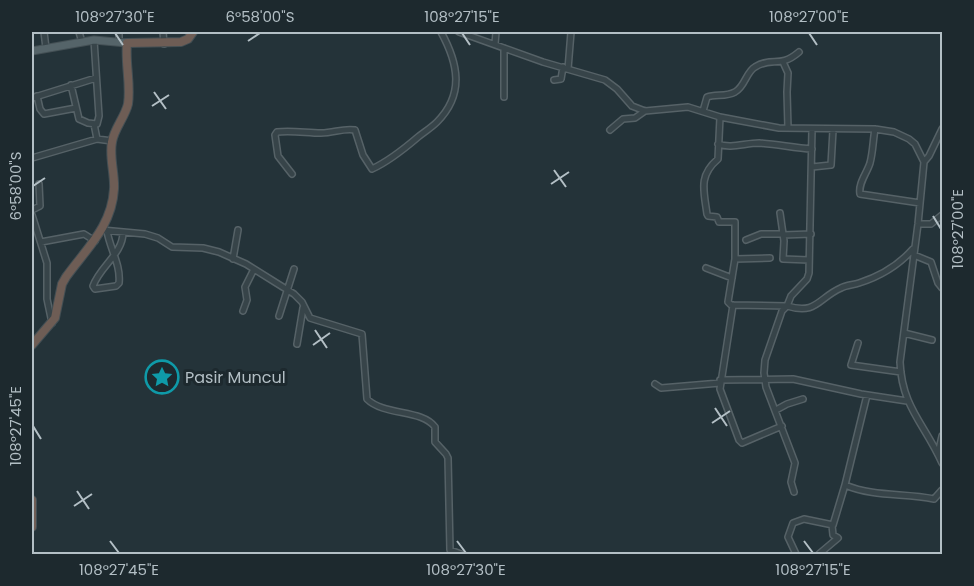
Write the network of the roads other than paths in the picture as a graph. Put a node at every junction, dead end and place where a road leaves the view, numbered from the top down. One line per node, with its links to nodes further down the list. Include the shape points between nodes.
1 (44, 32): 15 (street)
2 (79, 32): 11 (street)
3 (119, 32): 12 (street)
4 (163, 32): 13 (street)
5 (441, 32): 44 (street, via 457,73 453,95 438,121 372,169 355,130 277,132 278,156)
6 (459, 32): 14 (street)
7 (496, 32): 14 (street)
8 (571, 32): 20 (street)
9 (194, 33): 13 (highway, via 181,42)
10 (94, 40): 11 (main road); 12 (main road); 21 (street)
11 (82, 42): 15 (main road)
12 (123, 43): 13 (highway); 38 (highway, via 128,101)
13 (167, 44)
14 (495, 44): 16 (street)
15 (46, 48): 17 (main road)
16 (504, 48): 20 (street); 25 (street)
17 (32, 51)
18 (799, 52): 19 (street)
19 (783, 62): 28 (street, via 755,67 738,91 707,97); 31 (street, via 788,73)
20 (565, 68): 22 (street, via 561,79); 27 (street, via 605,80 632,106)
21 (96, 78): 23 (street); 30 (street, via 99,123)
22 (554, 80)
23 (71, 85): 24 (street); 26 (street)
24 (34, 97): 26 (street, via 44,114)
25 (504, 97)
26 (76, 108): 30 (street, via 79,119)
27 (645, 111): 28 (street, via 679,107); 32 (street)
28 (703, 111): 29 (street)
29 (720, 117): 31 (street); 39 (street)
30 (94, 124): 37 (street)
31 (789, 128): 33 (street)
32 (610, 129)
33 (812, 129): 34 (street); 40 (street)
34 (833, 129): 35 (street); 43 (street, via 832,163)
35 (875, 129): 42 (street, via 909,139); 46 (street, via 860,194)
36 (942, 129): 42 (street)
37 (97, 139): 38 (street); 41 (street)
38 (112, 141): 52 (highway, via 114,194)
39 (718, 144): 40 (street); 65 (street, via 718,159 703,180 707,214 717,217 719,222 735,222)
40 (812, 148): 43 (street)
41 (32, 158)
42 (924, 162): 46 (street)
43 (812, 167): 55 (street)
44 (292, 174)
45 (39, 184): 47 (street, via 40,205)
46 (920, 202): 51 (street)
47 (32, 210)
48 (780, 213): 56 (street)
49 (32, 215): 59 (street)
50 (942, 215): 51 (street, via 931,224)
51 (918, 224): 60 (street)
52 (105, 230): 54 (street); 58 (highway); 61 (street)
53 (238, 230): 64 (street)
54 (123, 232): 61 (street); 64 (street, via 153,236 172,247 211,250)
55 (810, 234): 56 (street); 66 (street)
56 (783, 235): 57 (street, via 761,234); 66 (street, via 783,259)
57 (746, 240)
58 (95, 241): 59 (street, via 84,234); 78 (highway, via 62,284)
59 (41, 242): 78 (street, via 47,263 47,299)
60 (915, 248): 62 (street); 74 (street, via 892,269 839,288 817,306)
61 (115, 255): 61 (street, via 118,284 94,288 94,282)
62 (914, 255): 71 (street, via 931,262); 79 (street)
63 (770, 258): 65 (street)
64 (233, 259): 68 (street)
65 (735, 260): 70 (street)
66 (809, 260): 74 (street, via 807,279)
67 (706, 268): 70 (street)
68 (254, 269): 72 (street); 76 (street, via 246,285)
69 (294, 269): 72 (street)
70 (732, 278): 73 (street, via 728,302)
71 (942, 288)
72 (288, 291): 75 (street); 77 (street)
73 (733, 305): 74 (street); 86 (street)
74 (787, 306): 85 (street, via 782,310 765,360)
75 (303, 307): 82 (street); 103 (street, via 313,320 362,333 366,396 370,402 434,425 435,442 448,459 450,550)
76 (243, 311)
77 (279, 316)
78 (52, 322): 83 (highway)
79 (904, 333): 80 (street); 84 (street)
80 (932, 340)
81 (858, 343): 84 (street, via 851,365)
82 (297, 344)
83 (32, 345)
84 (901, 372): 90 (street)
85 (765, 379): 86 (street); 88 (street, via 793,379); 91 (street)
86 (720, 381): 87 (street, via 661,388); 92 (street, via 723,399 742,443)
87 (655, 384)
88 (867, 395): 90 (street); 96 (street)
89 (803, 399): 91 (street)
90 (907, 401): 94 (street)
91 (776, 410): 92 (street)
92 (782, 426): 98 (street, via 795,463 790,482)
93 (942, 436): 94 (street)
94 (938, 454): 95 (street)
95 (942, 463)
96 (845, 485): 97 (street, via 872,494 934,499); 101 (street)
97 (942, 490)
98 (794, 492)
99 (32, 500): 100 (highway)
100 (32, 513): 102 (highway)
101 (832, 525): 104 (street, via 804,519 793,523 788,537); 105 (street, via 832,533 838,538)
102 (32, 527)
103 (461, 555)
104 (796, 555)
105 (819, 555)

